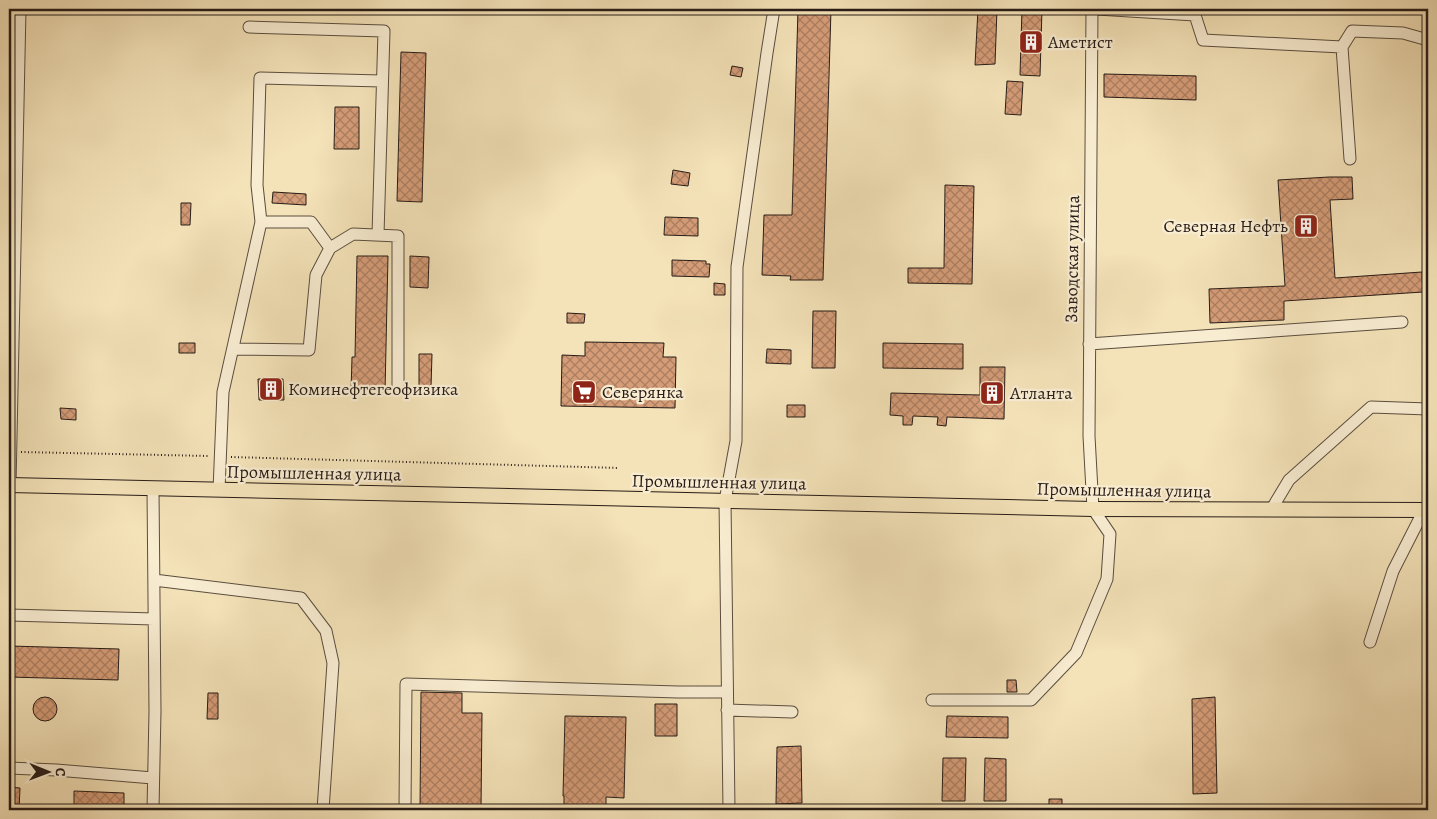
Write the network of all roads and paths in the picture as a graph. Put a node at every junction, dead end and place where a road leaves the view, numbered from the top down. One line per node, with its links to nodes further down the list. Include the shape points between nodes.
1 (20, 9): 10 (street)
2 (774, 9): 25 (street, via 737,268 736,440)
3 (1092, 9): 15 (street, Заводская улица)
4 (1097, 9): 7 (street, via 1195,15 1202,40)
5 (249, 27): 8 (street, via 384,31)
6 (1428, 40): 7 (street, via 1403,33 1352,31)
7 (1342, 48): 9 (street)
8 (382, 81): 11 (street, via 260,78 257,186); 12 (street)
9 (1350, 159)
10 (12, 187): 19 (street)
11 (261, 222): 13 (street, via 311,222); 16 (street)
12 (378, 235): 13 (street, via 353,234); 17 (street, via 398,236)
13 (330, 248): 16 (street, via 316,275 310,350)
14 (1402, 322): 15 (street)
15 (1089, 344): 26 (street, Заводская улица)
16 (234, 349): 20 (street, via 223,392)
17 (398, 386)
18 (1428, 409): 27 (street, via 1371,407 1289,480)
19 (10, 452): 20 (path); 22 (street)
20 (220, 457): 21 (path); 24 (street)
21 (619, 468)
22 (9, 485): 23 (main road, Промышленная улица)
23 (153, 488): 24 (main road, Промышленная улица); 29 (street)
24 (219, 490): 25 (main road, Промышленная улица)
25 (725, 502): 26 (main road, Промышленная улица); 33 (street)
26 (1093, 509): 27 (main road, Промышленная улица); 34 (street, via 1110,534 1107,579 1076,653 1031,700)
27 (1271, 510): 28 (main road, Промышленная улица)
28 (1426, 510): 32 (street, via 1393,571)
29 (154, 580): 31 (street); 40 (street, via 301,598 326,632 333,663)
30 (9, 615): 31 (street)
31 (154, 619): 38 (street)
32 (1370, 642)
33 (726, 692): 35 (street); 41 (street, via 406,684)
34 (932, 700)
35 (727, 710): 36 (street); 42 (street)
36 (792, 712)
37 (9, 768): 38 (street)
38 (154, 778): 39 (street)
39 (153, 810)
40 (323, 810)
41 (405, 810)
42 (729, 810)

